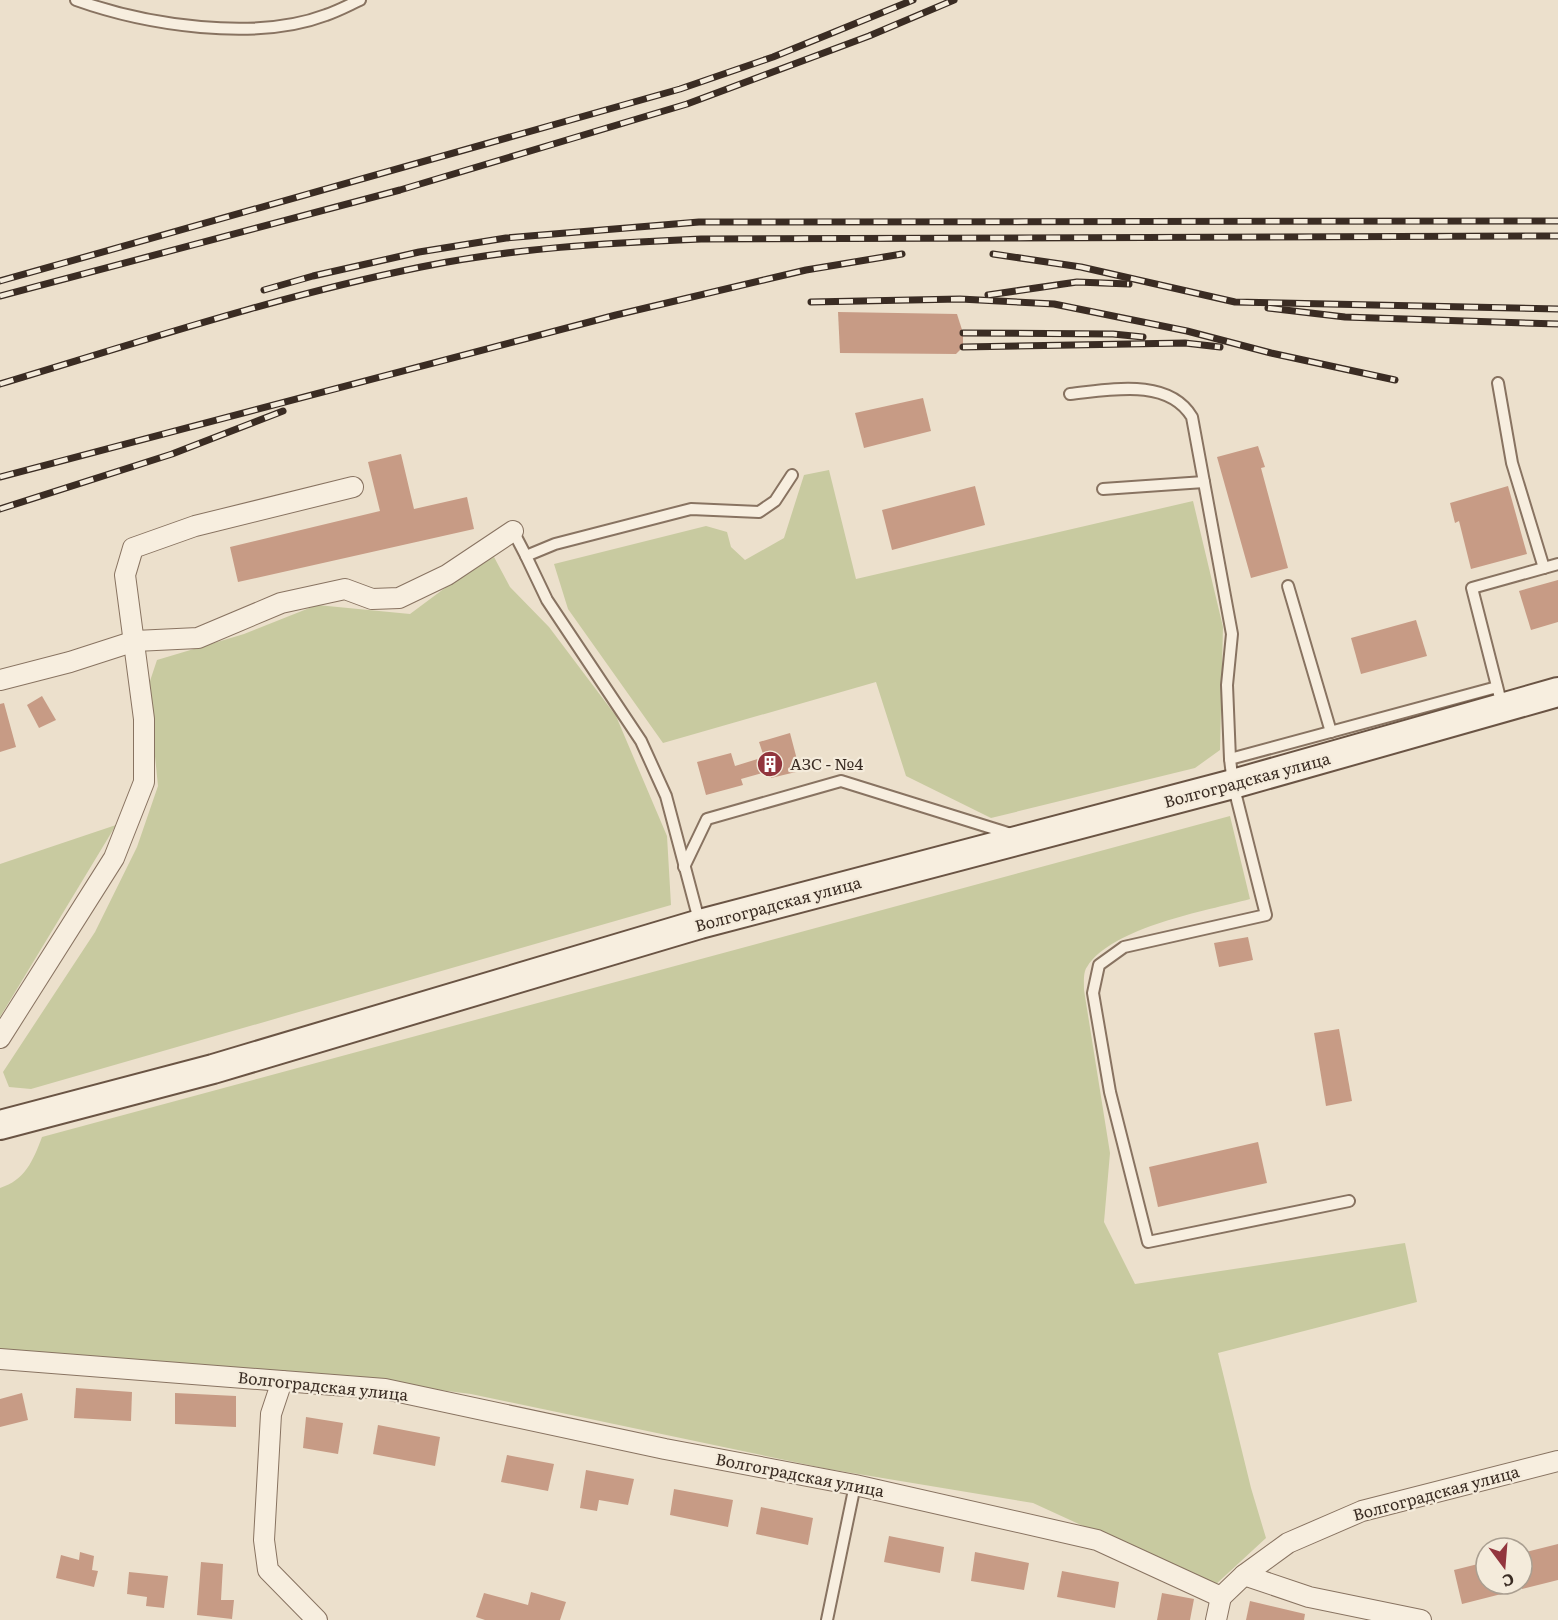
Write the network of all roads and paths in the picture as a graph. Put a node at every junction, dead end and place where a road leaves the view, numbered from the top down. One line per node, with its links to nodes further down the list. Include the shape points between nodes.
1 (76, 0): 2 (lane, via 114,14 189,27 274,27 325,16)
2 (360, 0)
3 (1498, 383): 12 (lane, via 1512,463)
4 (1070, 394): 6 (lane, via 1126,389 1172,395 1192,417)
5 (792, 475): 10 (lane, via 775,501 759,512 691,509 555,544)
6 (1204, 482): 8 (lane); 19 (lane, via 1232,634 1227,685)
7 (353, 487): 14 (street, via 195,526 133,548 125,575)
8 (1103, 489)
9 (513, 531): 10 (lane); 14 (street, via 447,575 399,598 372,599 345,589 281,603 198,638)
10 (526, 556): 21 (lane, via 546,600 641,741 666,796)
11 (1558, 564): 12 (lane)
12 (1544, 568): 17 (lane, via 1472,588)
13 (1288, 586): 18 (lane)
14 (135, 641): 15 (street); 23 (street, via 144,719 144,782 114,858)
15 (0, 680)
16 (1558, 692): 17 (main road, Волгоградская улица)
17 (1500, 697): 18 (lane); 19 (main road, Волгоградская улица)
18 (1331, 732): 19 (lane)
19 (1232, 772): 20 (main road, Волгоградская улица); 25 (lane, via 1266,915 1124,947 1099,965 1093,993 1110,1092 1148,1242)
20 (1028, 839): 21 (lane, via 841,781 707,819); 22 (main road, Волгоградская улица)
21 (684, 867): 22 (lane)
22 (700, 924): 24 (main road, Волгоградская улица, via 213,1069)
23 (0, 1038)
24 (0, 1125)
25 (1349, 1201)
26 (0, 1359): 27 (street, Волгоградская улица)
27 (282, 1381): 29 (street, Волгоградская улица, via 385,1389); 32 (street, via 271,1414 264,1540 268,1570)
28 (1558, 1461): 30 (street, Волгоградская улица, via 1362,1511 1288,1543)
29 (855, 1485): 31 (street, Волгоградская улица, via 1097,1540); 33 (lane)
30 (1244, 1575): 31 (street, Волгоградская улица); 35 (street, via 1309,1598)
31 (1221, 1597): 34 (street)
32 (316, 1620)
33 (827, 1620)
34 (1216, 1620)
35 (1421, 1620)

